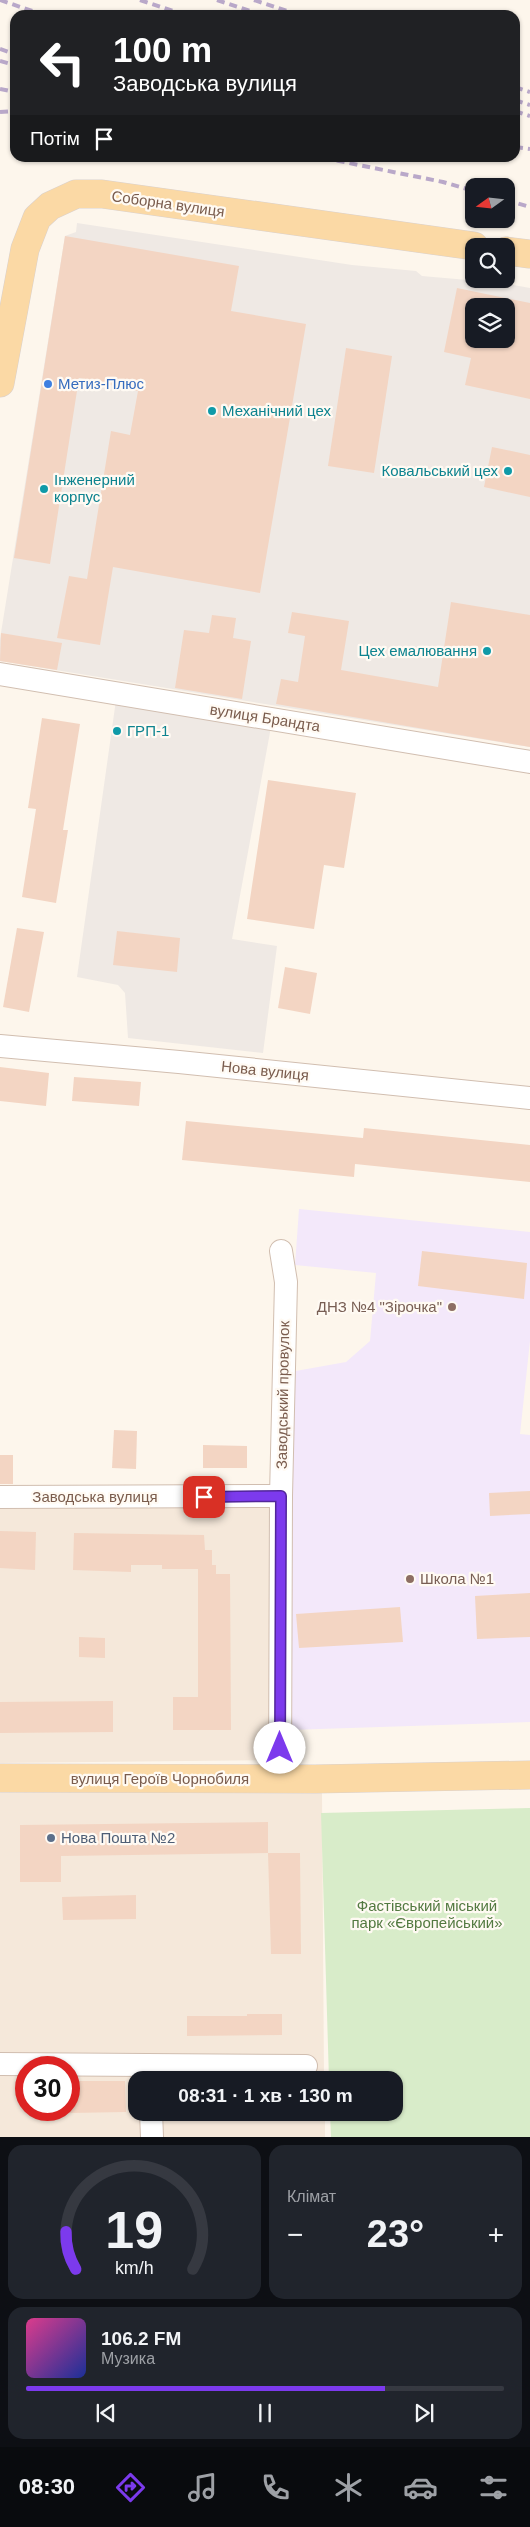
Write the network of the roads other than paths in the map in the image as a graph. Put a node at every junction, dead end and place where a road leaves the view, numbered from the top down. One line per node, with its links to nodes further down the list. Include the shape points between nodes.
1 (465, 245): 4 (main road, Соборна вулиця, via 102,194 76,194 50,206 36,218 25,249)
2 (515, 252): 3 (main road)
3 (530, 254)
4 (0, 383)
5 (0, 674): 6 (street, вулиця Брандта)
6 (530, 762)
7 (0, 1046): 8 (street, Нова вулиця)
8 (530, 1098)
9 (281, 1251): 10 (street, Заводський провулок, via 286,1282)
10 (281, 1496): 11 (street, Заводська вулиця); 14 (street, Заводський провулок)
11 (0, 1497)
12 (530, 1775): 14 (main road, вулиця Героїв Чорнобиля)
13 (0, 1778): 14 (main road, вулиця Героїв Чорнобиля)
14 (280, 1779)
15 (0, 2064): 18 (street)
16 (306, 2066): 17 (street)
17 (191, 2071)
18 (128, 2072)
19 (151, 2121): 20 (street)
20 (152, 2137)

